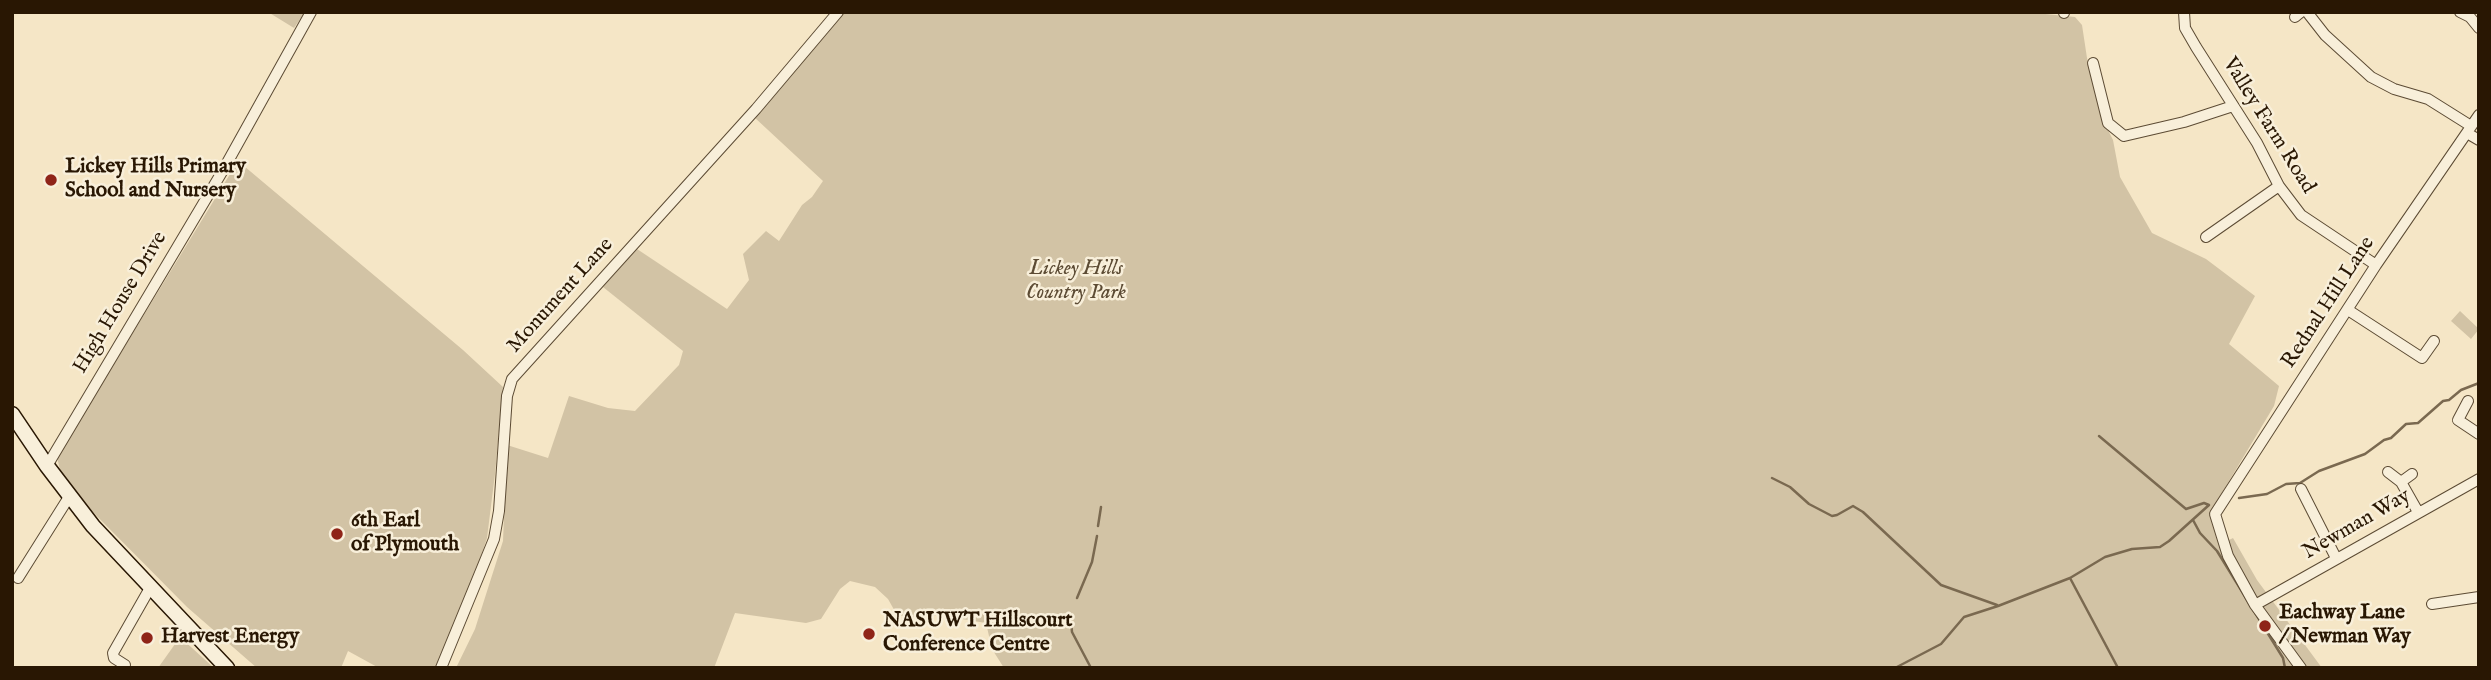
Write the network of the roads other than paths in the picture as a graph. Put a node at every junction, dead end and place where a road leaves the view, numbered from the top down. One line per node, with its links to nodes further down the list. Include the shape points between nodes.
1 (311, 12): 20 (street, High House Drive)
2 (838, 12): 36 (street, Monument Lane, via 512,379 494,539)
3 (2184, 12): 8 (street, Valley Farm Road, via 2185,28)
4 (2308, 12): 10 (street, via 2325,35 2371,77 2428,99)
5 (2460, 12): 6 (street)
6 (2479, 28)
7 (2093, 63): 8 (street, via 2108,122 2124,136)
8 (2233, 106): 12 (street, Valley Farm Road)
9 (2479, 115): 10 (street, Rednal Hill Lane)
10 (2469, 129): 11 (street); 14 (street, Rednal Hill Lane)
11 (2479, 140)
12 (2279, 186): 13 (street); 14 (street, Valley Farm Road, via 2301,215)
13 (2206, 237)
14 (2376, 265): 15 (street, Rednal Hill Lane)
15 (2348, 310): 16 (street, via 2423,358); 33 (street, Rednal Hill Lane, via 2215,514 2228,556)
16 (2434, 341)
17 (2468, 401): 19 (street, via 2458,420)
18 (12, 414): 20 (main road)
19 (2479, 434)
20 (47, 466): 26 (main road)
21 (2388, 472): 24 (street)
22 (2413, 474): 24 (street)
23 (2479, 478): 27 (street, Newman Way)
24 (2401, 482): 27 (street)
25 (2301, 489): 28 (street)
26 (69, 497): 29 (street); 30 (main road)
27 (2418, 512): 28 (street, Newman Way)
28 (2336, 558): 33 (street, Newman Way)
29 (18, 578)
30 (150, 588): 34 (street, via 113,653); 35 (main road)
31 (2479, 597): 32 (street)
32 (2432, 604)
33 (2255, 605): 37 (street)
34 (123, 668)
35 (227, 668)
36 (441, 668)
37 (2301, 668)

